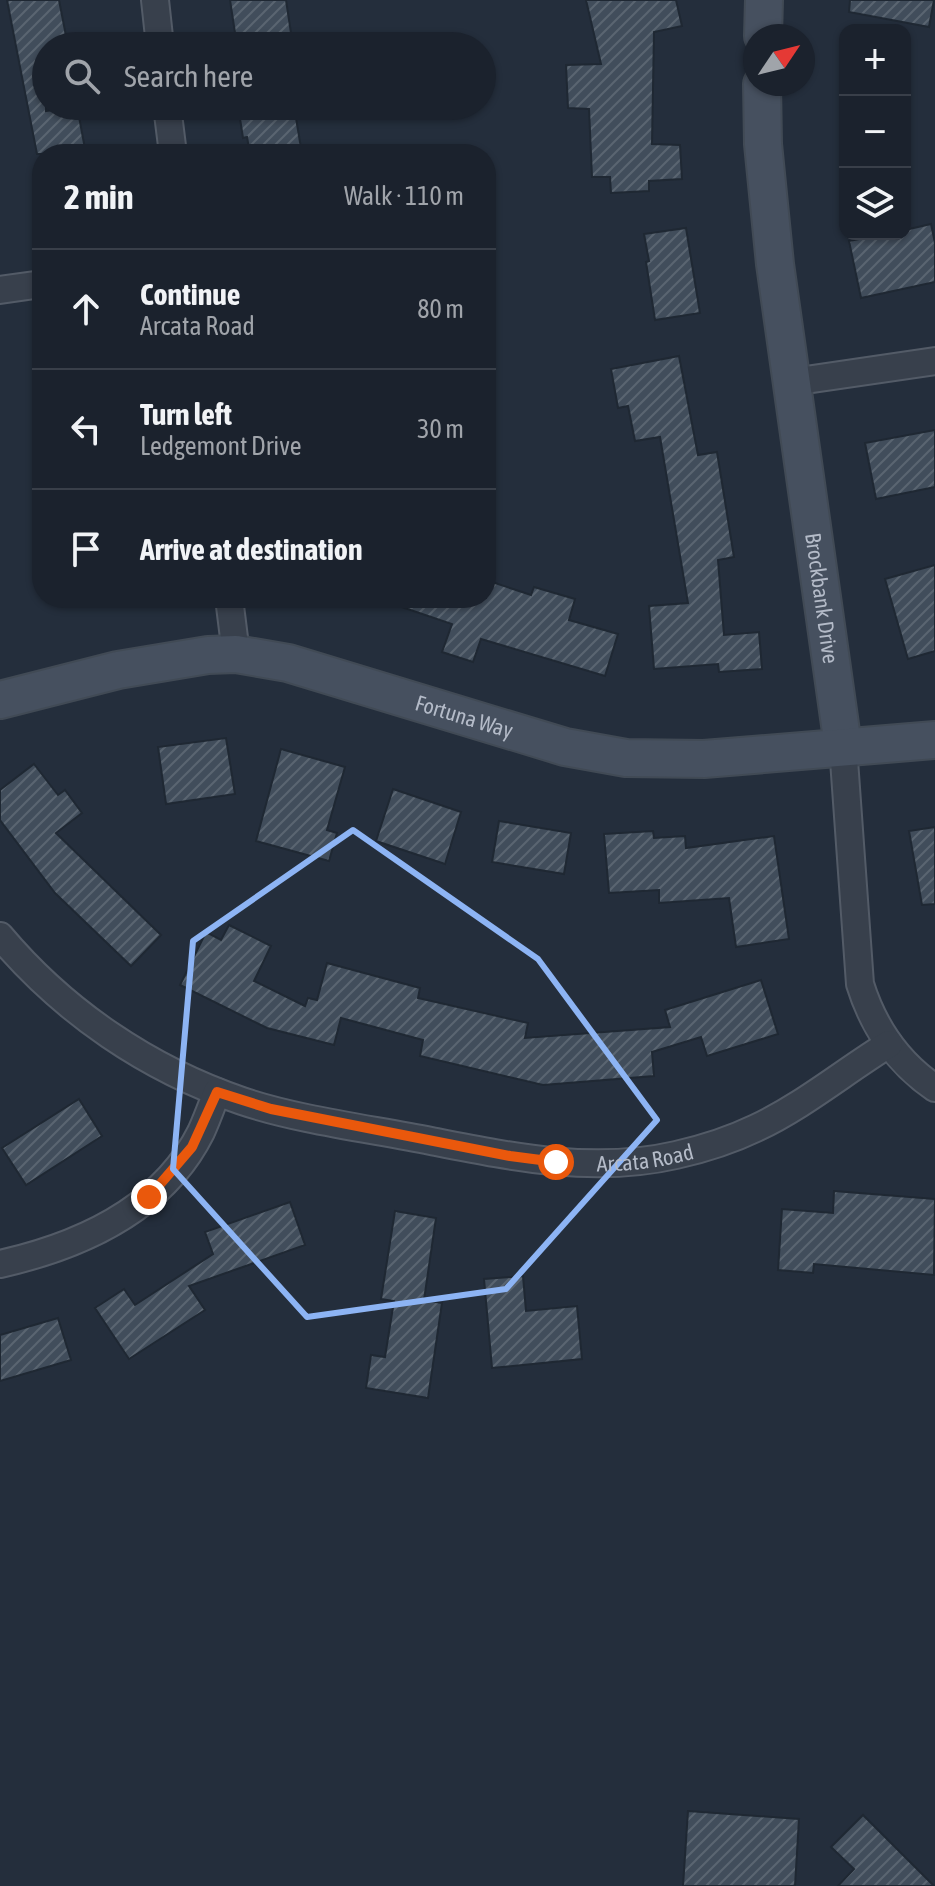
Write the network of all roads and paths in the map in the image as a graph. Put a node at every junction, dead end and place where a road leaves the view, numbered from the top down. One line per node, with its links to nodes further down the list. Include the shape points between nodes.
1 (155, 0): 4 (street)
2 (764, 0): 3 (street)
3 (763, 24)
4 (158, 32)
5 (763, 96): 11 (street, Brockbank Drive, via 768,204)
6 (169, 120): 7 (street)
7 (172, 144)
8 (32, 285): 9 (street)
9 (0, 290)
10 (935, 361): 11 (street)
11 (792, 382): 16 (street, Brockbank Drive)
12 (230, 608): 13 (street)
13 (236, 654): 14 (street, Fortuna Way, via 118,670); 16 (street, Fortuna Way, via 288,663 596,754 704,759)
14 (0, 700)
15 (935, 740): 16 (street, Fortuna Way)
16 (843, 746): 18 (street, Brockbank Drive, via 860,984)
17 (0, 936): 20 (street, Arcata Road, via 103,1031)
18 (889, 1044): 19 (street, Brockbank Drive); 20 (street, Arcata Road, via 756,1128 697,1150 643,1161 585,1163 510,1156 271,1109)
19 (935, 1088)
20 (217, 1092): 21 (street, via 192,1147 149,1197 82,1240)
21 (0, 1264)

